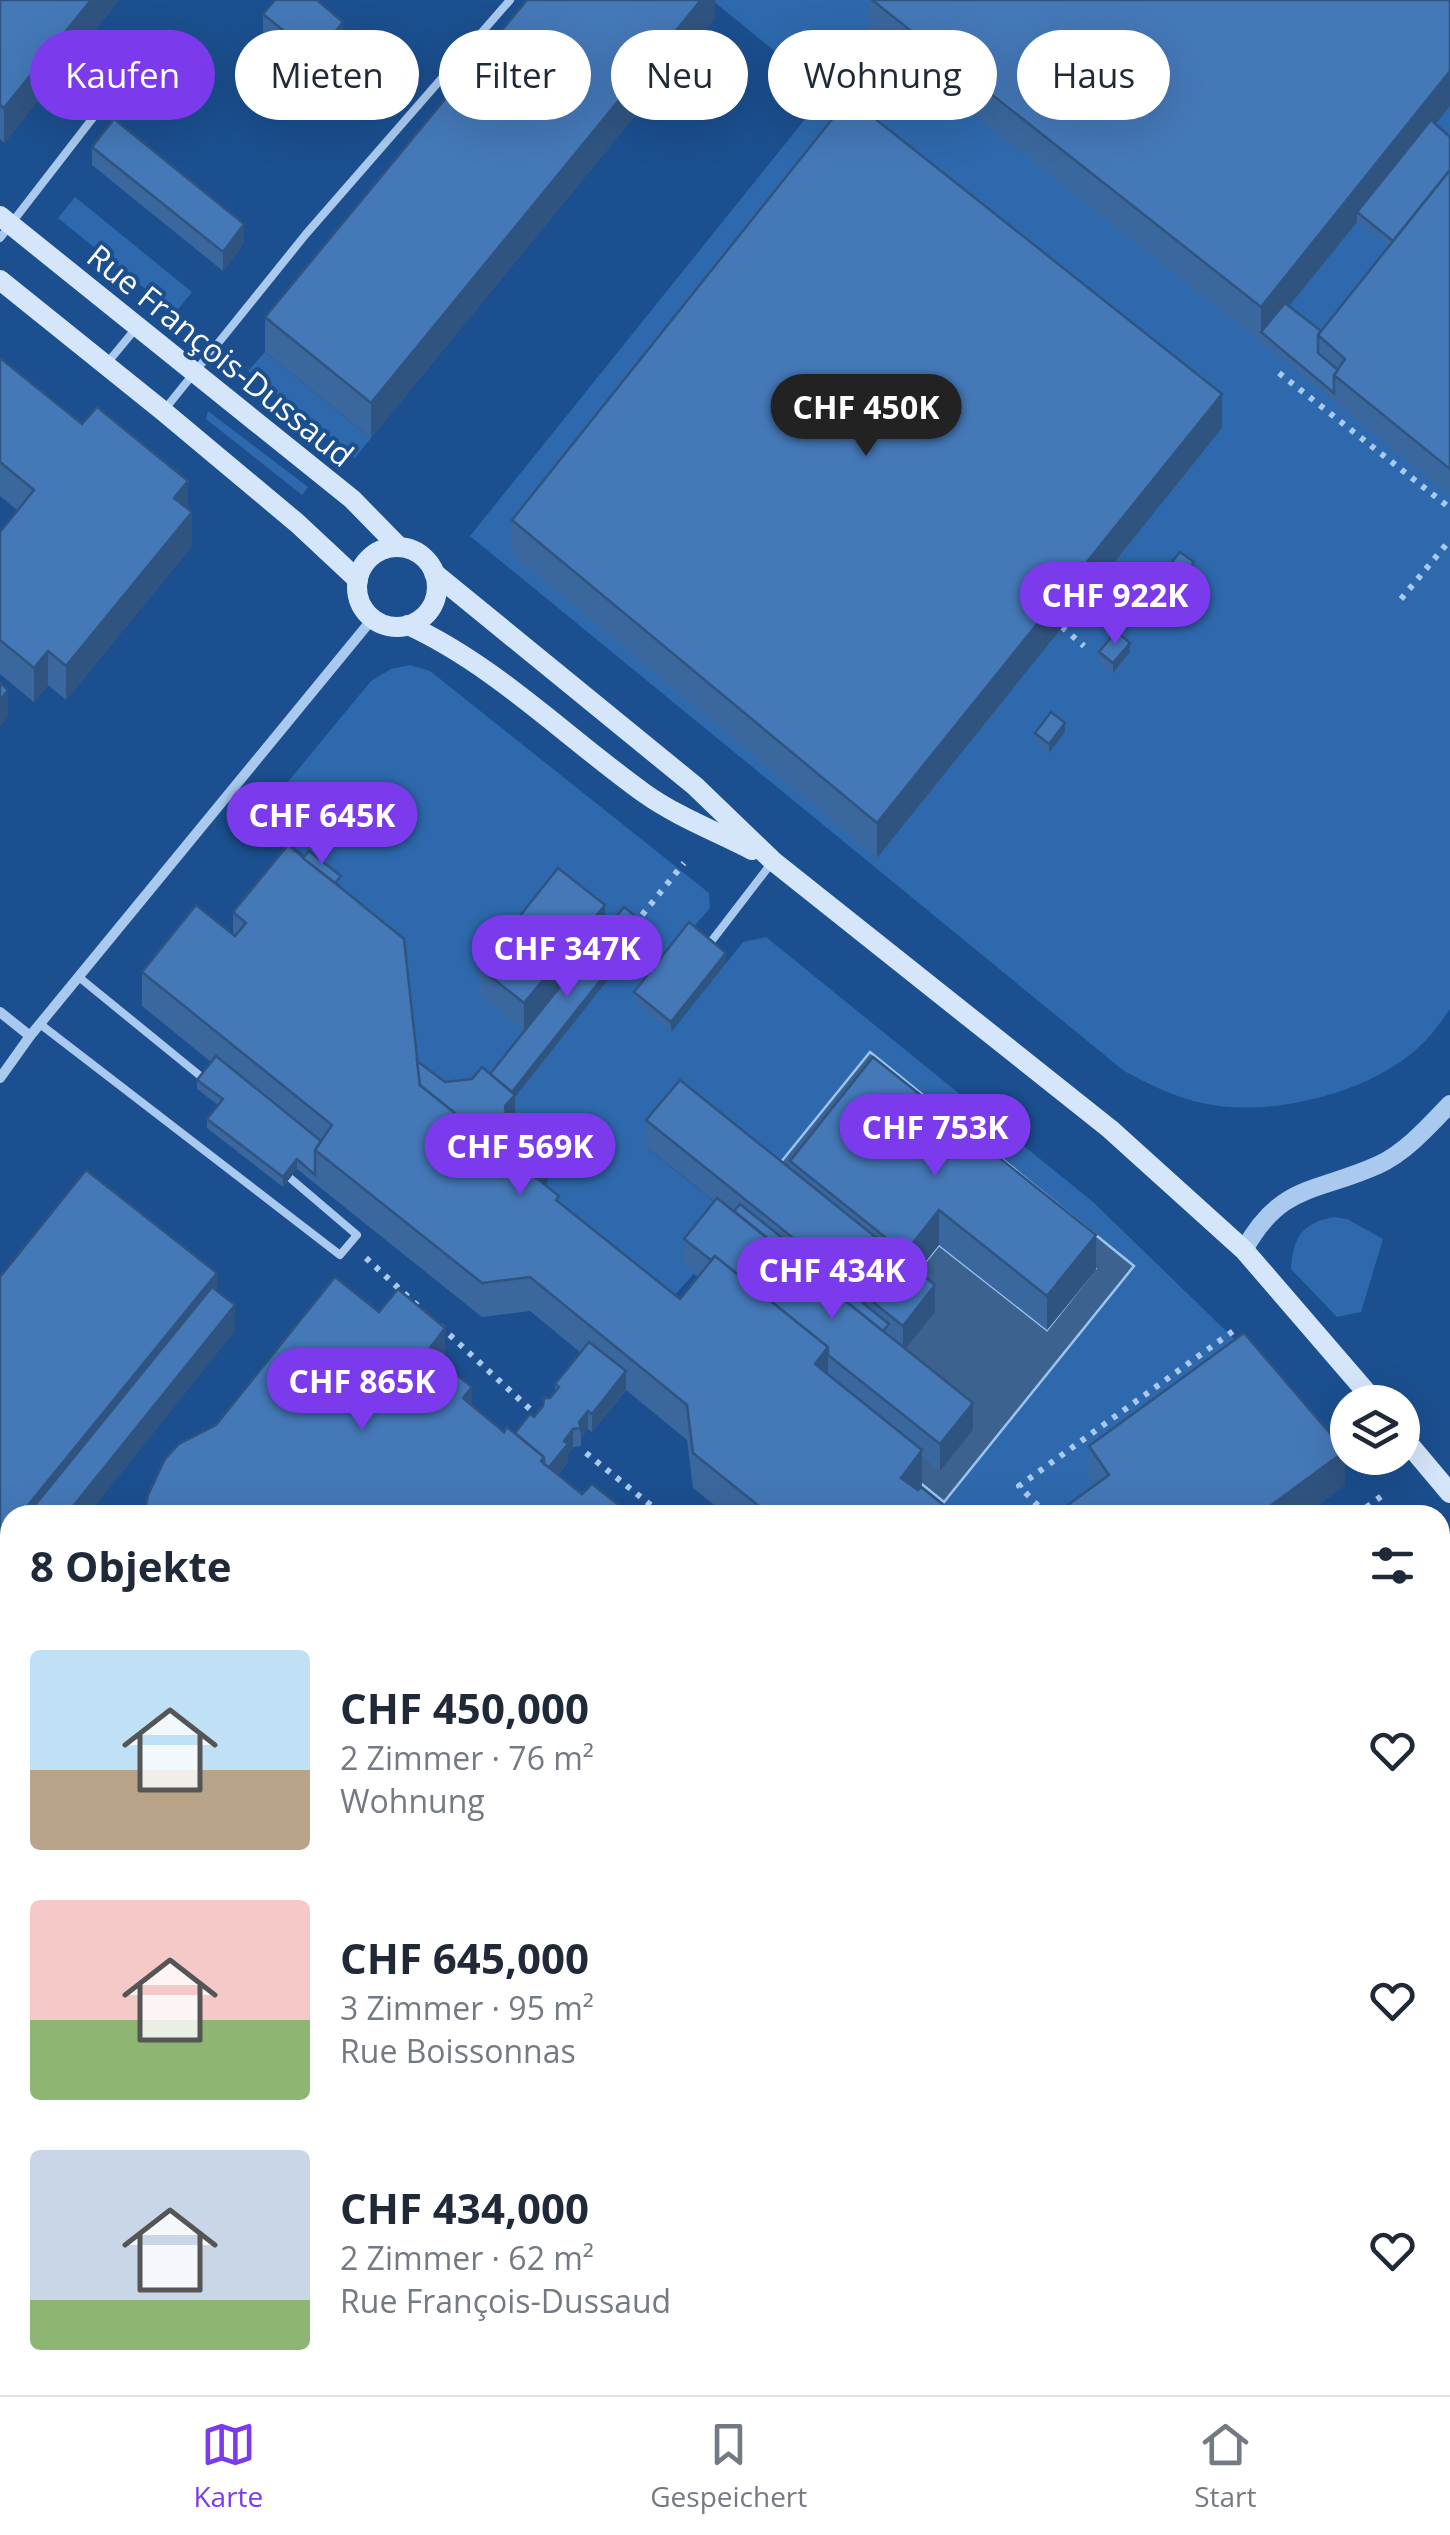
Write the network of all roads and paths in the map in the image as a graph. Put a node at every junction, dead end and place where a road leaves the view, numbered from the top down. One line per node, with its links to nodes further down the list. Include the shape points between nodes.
1 (510, 0): 7 (lane)
2 (90, 120): 3 (lane)
3 (4, 226): 5 (main road, Rue François-Dussaud)
4 (0, 280): 6 (main road)
5 (137, 327): 6 (lane); 7 (main road, Rue François-Dussaud)
6 (106, 365): 9 (main road)
7 (194, 373): 9 (lane); 12 (main road, Rue François-Dussaud, via 352,499)
8 (1279, 373): 10 (path)
9 (163, 411): 14 (main road)
10 (1450, 508)
11 (1450, 541): 15 (path)
12 (399, 547): 13 (main road, Rue François-Dussaud, via 414,550); 14 (main road, via 366,561)
13 (434, 573): 17 (main road, via 432,606); 20 (main road, Rue François-Dussaud, via 695,786)
14 (358, 580): 16 (main road, via 358,599)
15 (1401, 598)
16 (373, 618): 17 (main road, Rue François-Dussaud); 24 (street)
17 (408, 625): 20 (main road, Rue François-Dussaud, via 485,671 648,796)
18 (1062, 627): 19 (path)
19 (1084, 646)
20 (773, 861): 23 (lane); 33 (main road, Rue François-Dussaud, via 1110,1128)
21 (684, 863): 22 (path)
22 (634, 925)
23 (707, 947)
24 (80, 978): 26 (street); 29 (lane)
25 (0, 1012): 27 (street)
26 (40, 1024): 27 (street); 32 (lane, via 340,1256)
27 (30, 1036): 28 (street)
28 (0, 1078)
29 (204, 1080)
30 (1450, 1104): 33 (street, via 1380,1164 1288,1198)
31 (290, 1178): 32 (lane, via 357,1235)
32 (350, 1244): 34 (path)
33 (1244, 1250): 37 (main road, Rue François-Dussaud)
34 (420, 1308)
35 (434, 1320): 38 (path)
36 (1236, 1330): 44 (path, via 1020,1486)
37 (1360, 1385)
38 (531, 1410)
39 (586, 1453): 43 (path)
40 (1420, 1457): 41 (main road)
41 (1450, 1493)
42 (1383, 1495): 45 (path)
43 (651, 1505)
44 (1038, 1505)
45 (1370, 1505)

